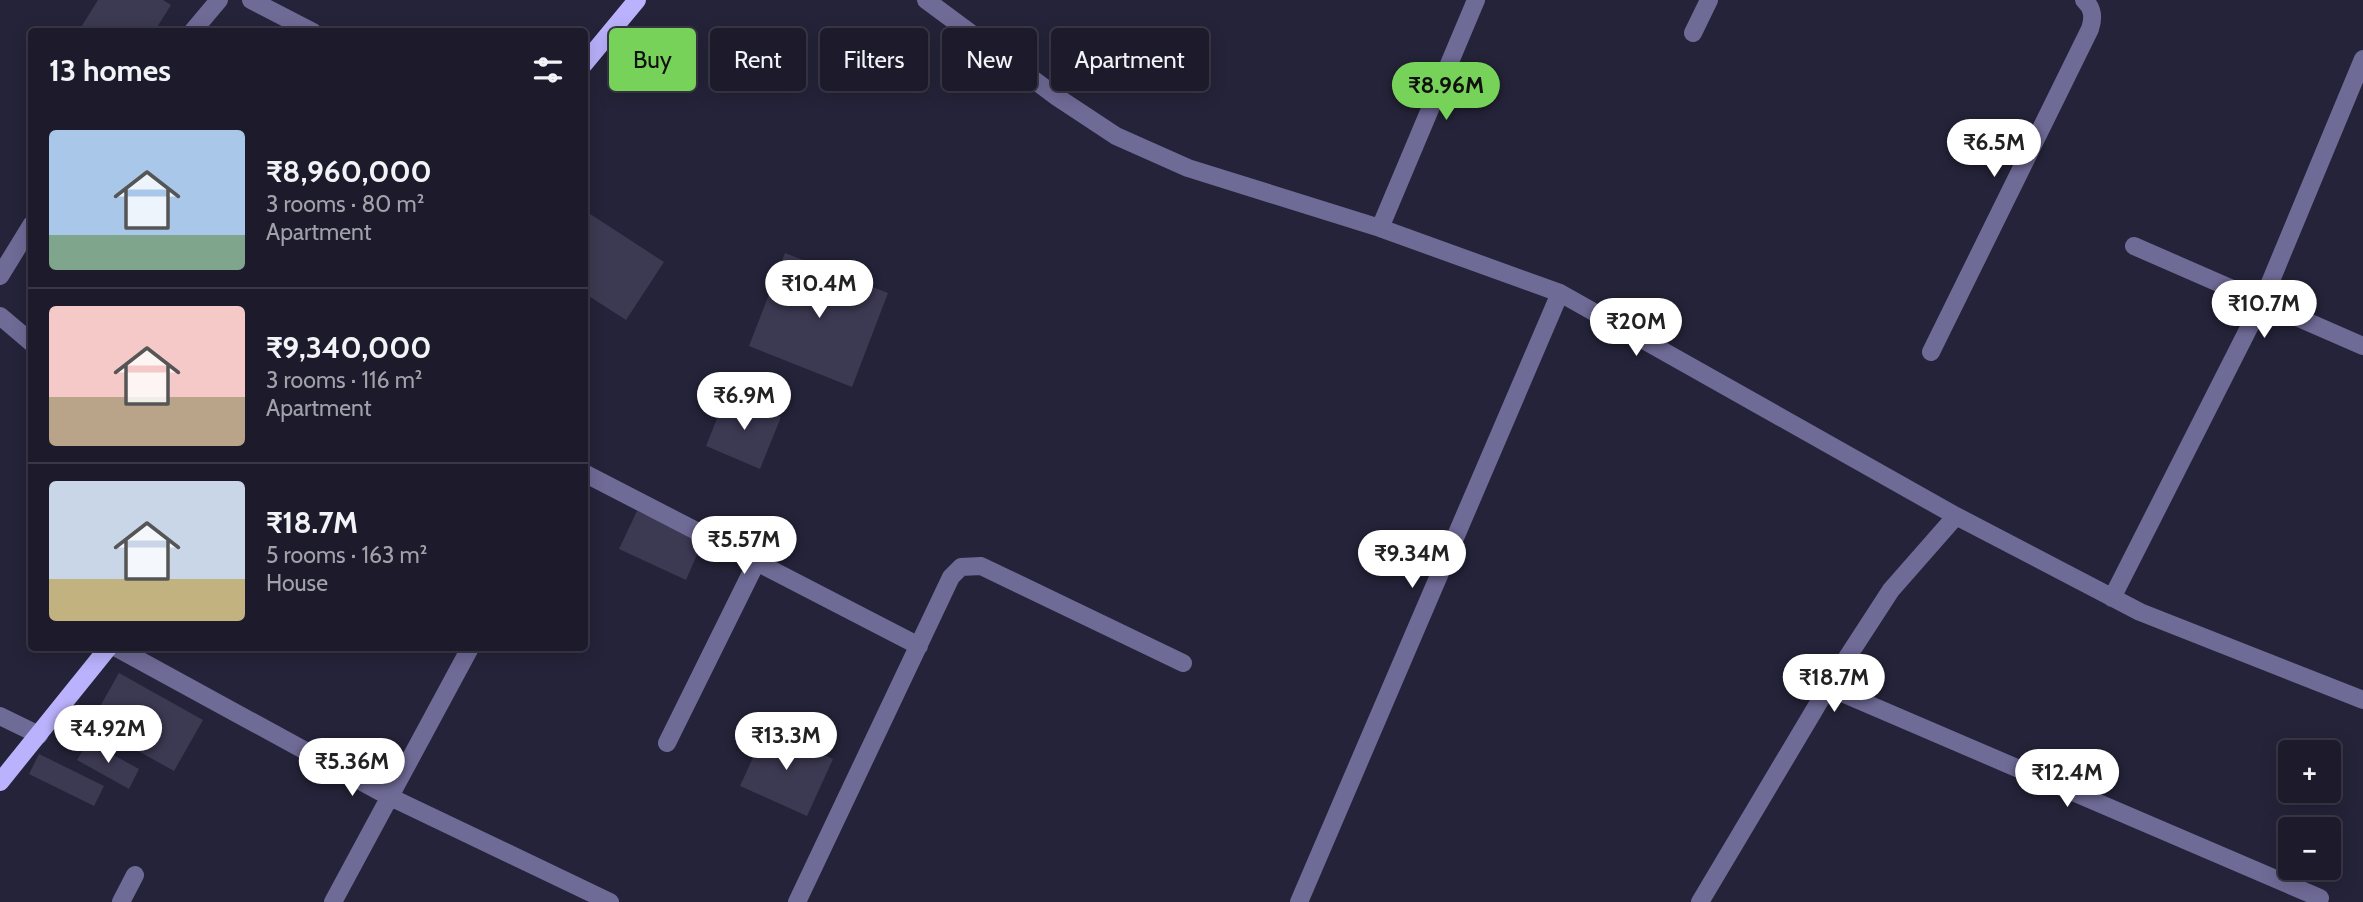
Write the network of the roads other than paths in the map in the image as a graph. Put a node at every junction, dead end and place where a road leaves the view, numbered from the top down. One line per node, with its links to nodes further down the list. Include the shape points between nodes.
1 (219, 0): 8 (street)
2 (251, 0): 9 (street)
3 (637, 0): 11 (main road)
4 (926, 0): 13 (street, via 1116,136 1188,168)
5 (1476, 0): 13 (street)
6 (1709, 0): 10 (street)
7 (2084, 0): 22 (street, via 2091,6 2090,29)
8 (195, 28)
9 (305, 28)
10 (1693, 33)
11 (588, 59)
12 (2363, 59): 18 (street)
13 (1380, 228): 17 (street)
14 (28, 230): 16 (street)
15 (2134, 246): 18 (street)
16 (0, 276)
17 (1560, 293): 24 (street); 46 (street)
18 (2262, 302): 21 (street); 26 (street)
19 (0, 316): 20 (street)
20 (28, 340)
21 (2363, 346)
22 (1931, 352)
23 (588, 475): 25 (street)
24 (1956, 516): 26 (street); 32 (street, via 1891,590)
25 (757, 561): 27 (street); 36 (street)
26 (2112, 598): 33 (street)
27 (919, 646): 31 (street, via 951,577 961,567 972,565); 45 (street)
28 (106, 651): 35 (main road)
29 (122, 651): 38 (street)
30 (468, 651): 38 (street)
31 (1183, 663)
32 (1828, 687): 41 (street); 47 (street)
33 (2363, 699)
34 (0, 716): 35 (street)
35 (39, 735): 37 (main road)
36 (667, 743)
37 (0, 782)
38 (388, 796): 40 (street); 43 (street)
39 (135, 875): 42 (street)
40 (577, 896): 44 (street)
41 (2320, 898)
42 (121, 902)
43 (333, 902)
44 (610, 902)
45 (797, 902)
46 (1299, 902)
47 (1700, 902)

